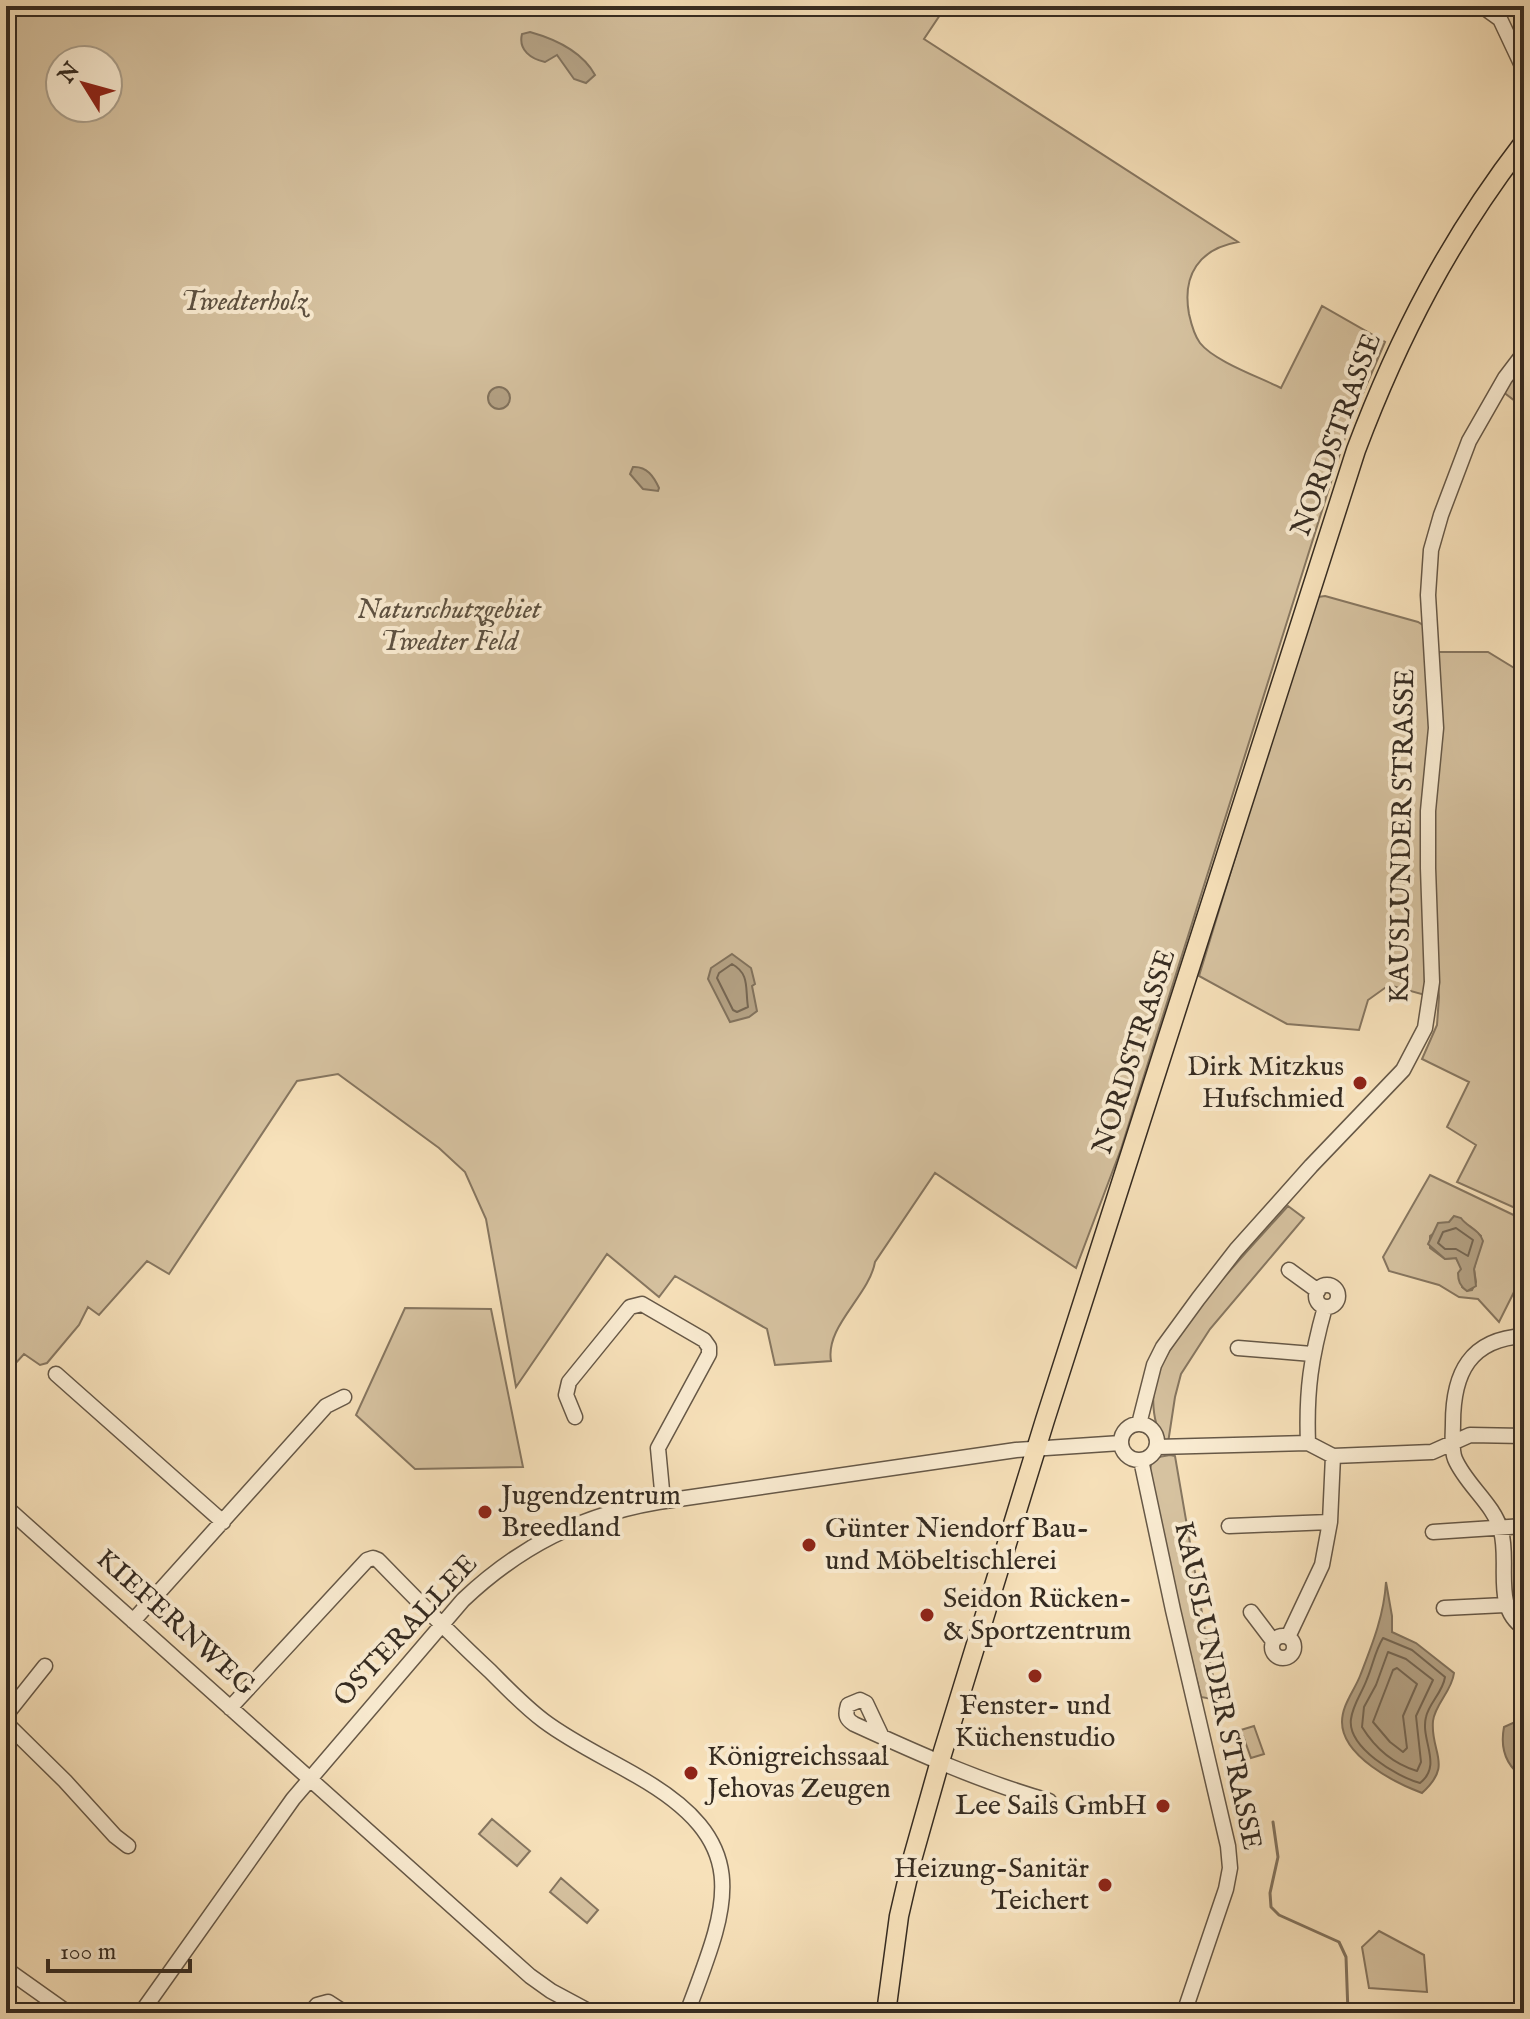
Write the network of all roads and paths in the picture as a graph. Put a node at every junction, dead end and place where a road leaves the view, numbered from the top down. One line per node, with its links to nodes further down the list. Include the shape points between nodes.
1 (1482, 6): 2 (street, via 1500,19)
2 (1524, 70)
3 (1524, 142): 17 (main road, NORDSTRASSE, via 1447,252 1366,423)
4 (1524, 353): 12 (street, KAUSLUNDER STRASSE, via 1483,413 1450,489 1429,563 1436,728 1428,811 1432,947 1429,1009 1417,1047 1385,1091 1311,1166 1198,1299 1154,1365)
5 (1289, 1270): 8 (street, via 1318,1291 1318,1301 1325,1307)
6 (1524, 1336): 16 (street, via 1491,1341 1465,1368 1453,1399)
7 (1238, 1348): 8 (street)
8 (1312, 1354): 15 (street)
9 (56, 1374): 23 (street)
10 (344, 1397): 23 (street, via 326,1406)
11 (575, 1417): 21 (street, via 566,1395 569,1382 630,1307 642,1304 704,1340 709,1354 658,1448)
12 (1139, 1424): 14 (street, KAUSLUNDER STRASSE, via 1124,1431); 18 (street, via 1154,1432)
13 (1524, 1436): 16 (street, via 1470,1435)
14 (1121, 1443): 17 (street, OSTERALLEE); 20 (street, via 1130,1458)
15 (1308, 1443): 18 (street); 19 (street)
16 (1453, 1444): 19 (street, via 1432,1452); 27 (street, via 1454,1458)
17 (1037, 1447): 21 (street, OSTERALLEE); 40 (main road, NORDSTRASSE)
18 (1157, 1447): 20 (street)
19 (1333, 1456): 24 (street)
20 (1141, 1460): 54 (street, KAUSLUNDER STRASSE, via 1230,1868)
21 (663, 1501): 33 (street, OSTERALLEE, via 593,1517 534,1544 485,1579)
22 (6, 1507): 32 (street, KIEFERNWEG)
23 (223, 1522): 32 (street)
24 (1330, 1522): 25 (street); 31 (street, via 1322,1565 1281,1639)
25 (1229, 1526)
26 (1524, 1526): 27 (street)
27 (1500, 1527): 28 (street); 29 (street)
28 (1433, 1532)
29 (1505, 1605): 30 (street); 34 (street)
30 (1444, 1608)
31 (1251, 1612)
32 (133, 1621): 36 (street, KIEFERNWEG)
33 (440, 1626): 36 (street, via 378,1560 367,1560); 41 (street, OSTERALLEE); 50 (street, via 543,1720 677,1801 710,1838 720,1865 720,1911)
34 (1524, 1628)
35 (45, 1666): 37 (street)
36 (230, 1708): 41 (street, KIEFERNWEG)
37 (6, 1715)
38 (6, 1723): 43 (street)
39 (882, 1737): 40 (street)
40 (940, 1761): 42 (street); 51 (main road, NORDSTRASSE, via 899,1916)
41 (308, 1778): 46 (street, OSTERALLEE); 49 (street, KIEFERNWEG, via 530,1976)
42 (1049, 1801)
43 (128, 1846)
44 (6, 1969): 45 (street)
45 (68, 2013)
46 (141, 2013)
47 (310, 2013): 48 (street, via 328,2002)
48 (345, 2013)
49 (592, 2013)
50 (687, 2013)
51 (886, 2013)
52 (1046, 2013): 53 (street)
53 (1058, 2013)
54 (1184, 2013)

